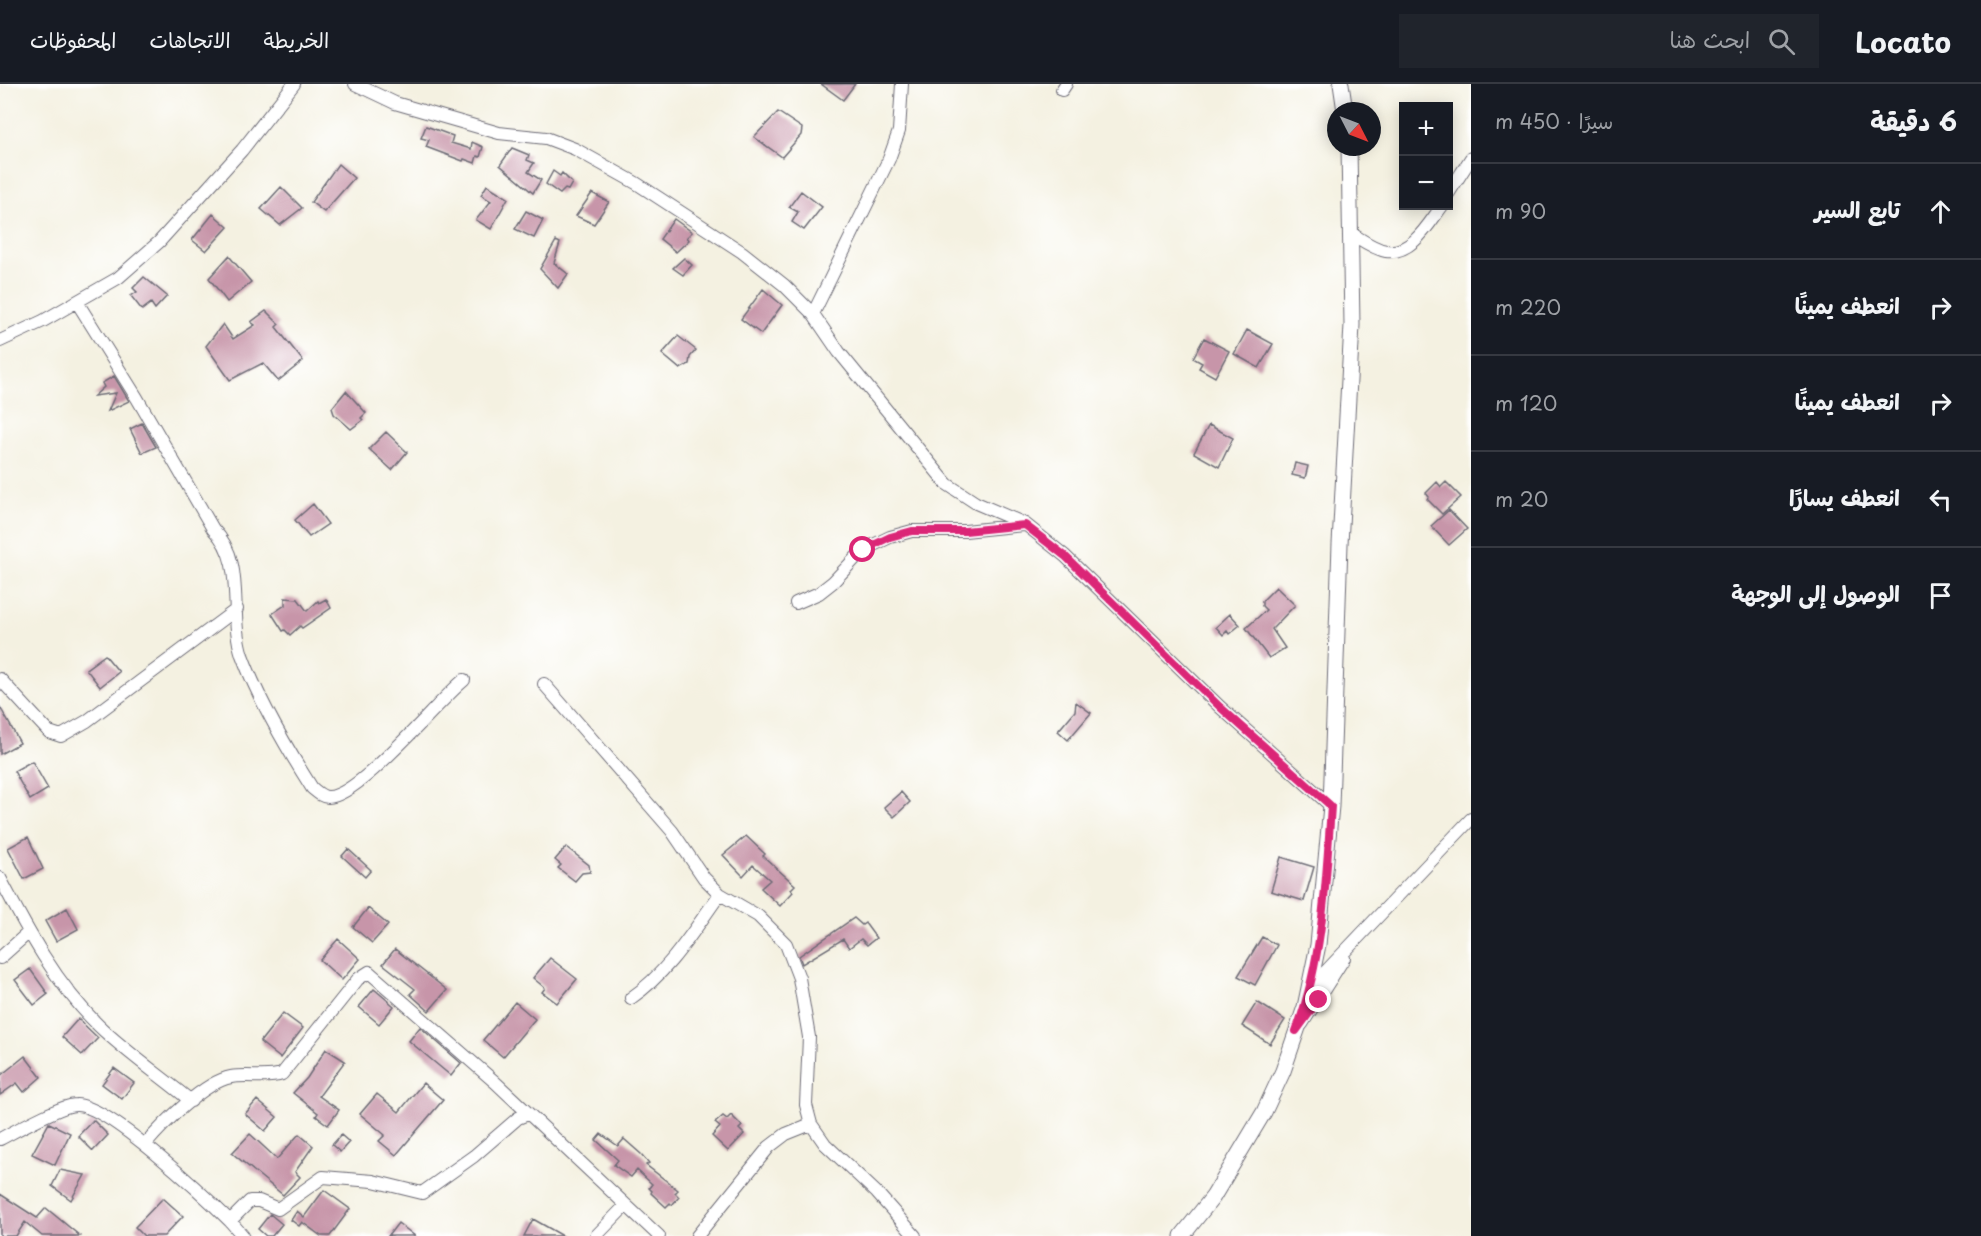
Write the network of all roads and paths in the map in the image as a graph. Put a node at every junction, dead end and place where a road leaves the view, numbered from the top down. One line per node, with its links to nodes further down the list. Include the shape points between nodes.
1 (294, 84): 11 (street, via 242,150 159,242 118,278)
2 (355, 84): 12 (street, via 395,104 499,133 546,138 575,149 636,183 742,252)
3 (902, 84): 12 (street, via 899,131 889,159)
4 (1341, 84): 5 (street)
5 (1344, 102)
6 (1349, 156): 10 (street)
7 (1471, 158): 8 (street)
8 (1453, 187)
9 (1439, 210): 10 (street, via 1411,244 1400,250 1383,251)
10 (1352, 234): 20 (street, via 1352,325)
11 (77, 302): 13 (street); 16 (street, via 228,548)
12 (813, 314): 14 (street, via 839,352 947,484 976,503)
13 (0, 341)
14 (1025, 525): 15 (street, via 912,531 890,537 863,550 819,593); 20 (street, via 1065,556 1220,707)
15 (796, 603)
16 (237, 609): 17 (street, via 87,721 61,736 49,732); 18 (street, via 237,632 247,664 291,754 312,788 323,796 336,795 378,767)
17 (0, 679)
18 (464, 680)
19 (544, 684): 23 (street, via 665,822 704,878)
20 (1331, 806): 27 (street, via 1325,892)
21 (1471, 819): 25 (street)
22 (0, 878): 24 (street)
23 (720, 894): 28 (street, via 662,971); 32 (street, via 758,916 786,944 799,978 809,1037 806,1105)
24 (28, 933): 26 (street); 30 (street, via 68,991 99,1026)
25 (1348, 951): 27 (street); 29 (street)
26 (0, 958)
27 (1310, 988): 29 (street)
28 (631, 998)
29 (1296, 1031): 42 (street, via 1264,1112 1213,1197)
30 (191, 1101): 31 (street, via 218,1081 231,1077 282,1074 358,979 369,972); 34 (street)
31 (528, 1114): 35 (street); 36 (street, via 422,1192 373,1181 323,1177 285,1207 278,1209 250,1201)
32 (811, 1124): 40 (street, via 786,1134 769,1147); 41 (street, via 825,1144)
33 (0, 1139): 34 (street, via 77,1105 126,1130)
34 (145, 1145): 36 (street)
35 (626, 1204): 38 (street); 39 (street)
36 (230, 1221): 37 (street)
37 (243, 1236)
38 (596, 1236)
39 (659, 1236)
40 (697, 1236)
41 (915, 1236)
42 (1182, 1236)

